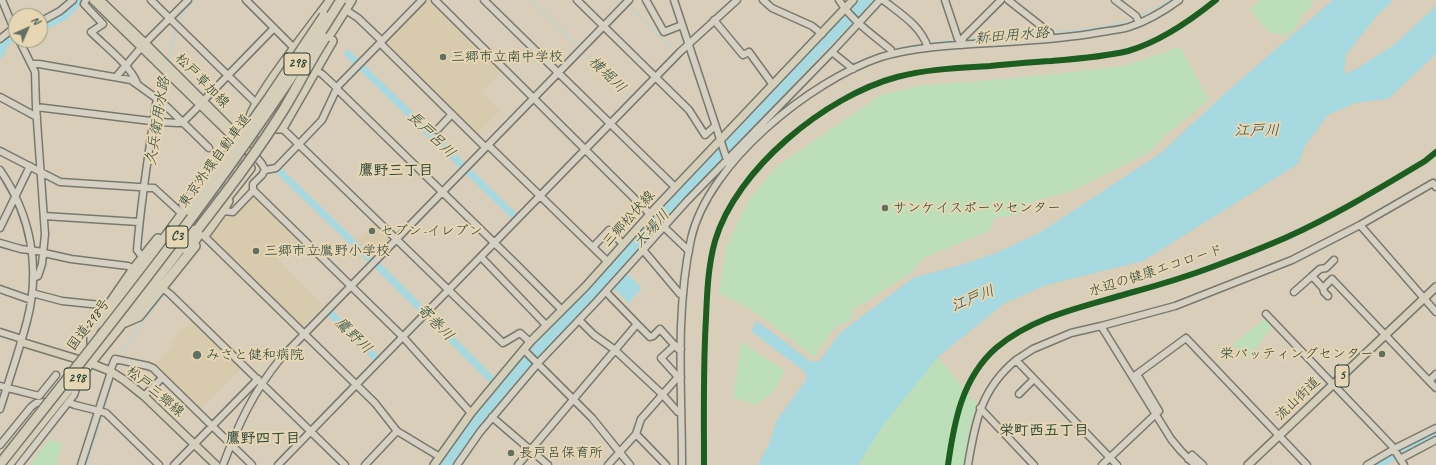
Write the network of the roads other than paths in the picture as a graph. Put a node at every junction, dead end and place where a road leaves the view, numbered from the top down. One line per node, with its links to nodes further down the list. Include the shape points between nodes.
1 (2, 0): 35 (street)
2 (73, 0): 33 (street)
3 (86, 0): 60 (street, via 84,4 103,24 91,32)
4 (93, 0): 53 (main road, 松戸草加線)
5 (100, 0): 53 (main road, 松戸草加線)
6 (151, 0): 38 (street)
7 (188, 0): 38 (street)
8 (246, 0): 45 (street)
9 (331, 0): 55 (highway, 298)
10 (336, 0): 82 (highway, 298, via 287,80 266,96); 117 (highway, bridge, via 269,98)
11 (341, 0): 220 (highway, 東京外環自動車道 / C3, bridge, via 287,86 195,213)
12 (346, 0): 42 (highway, 東京外環自動車道 / C3)
13 (351, 0): 68 (highway, 国道298号 / 298)
14 (357, 0): 36 (highway)
15 (422, 0): 50 (street)
16 (484, 0): 63 (street)
17 (577, 0): 44 (street)
18 (628, 0): 44 (street)
19 (646, 0): 43 (street, via 664,32)
20 (674, 0): 43 (street)
21 (737, 0): 39 (street)
22 (763, 0): 47 (street, via 772,8 812,26)
23 (839, 0): 34 (street)
24 (853, 0): 34 (main road, 三郷松伏線)
25 (880, 0): 40 (street)
26 (883, 0): 56 (street, via 914,24)
27 (945, 0): 52 (street)
28 (1001, 0): 52 (street, via 963,38)
29 (1008, 0): 48 (street, via 1050,33)
30 (1115, 0): 41 (street, via 1136,16)
31 (1179, 0): 41 (street)
32 (437, 1): 72 (street)
33 (66, 3): 37 (street, via 60,11)
34 (845, 11): 40 (street); 47 (main road, 三郷松伏線)
35 (3, 12)
36 (349, 12): 50 (street); 62 (highway)
37 (48, 18)
38 (170, 18): 53 (street); 64 (street)
39 (714, 20): 51 (street); 69 (street, via 743,56 749,52)
40 (857, 23): 57 (street); 58 (street, via 891,50)
41 (1139, 23): 48 (street, via 1108,32)
42 (331, 24): 120 (highway, bridge, via 279,116); 222 (highway, 東京外環自動車道 / C3, bridge, via 290,88 176,248)
43 (682, 25): 51 (street)
44 (603, 26): 63 (street); 66 (street)
45 (274, 28): 55 (street); 64 (street)
46 (8, 32): 49 (street)
47 (822, 34): 69 (main road, 三郷松伏線)
48 (1051, 38): 52 (street)
49 (0, 39)
50 (381, 42): 70 (street); 77 (street)
51 (688, 44): 66 (street); 83 (street)
52 (962, 44): 56 (street)
53 (143, 46): 60 (street); 74 (main road, 松戸草加線)
54 (23, 48): 59 (street)
55 (295, 48): 75 (highway, 298)
56 (928, 48): 58 (street)
57 (832, 52): 61 (street); 95 (street)
58 (892, 54): 61 (street)
59 (32, 64): 65 (street); 76 (street, via 35,72)
60 (126, 66): 65 (street); 67 (street)
61 (853, 69): 97 (street, via 825,84 795,105 753,141)
62 (315, 70): 70 (street); 84 (highway)
63 (558, 72): 72 (street); 81 (street)
64 (228, 75): 74 (street); 75 (street)
65 (116, 77): 67 (street)
66 (656, 77): 81 (street); 83 (street, via 689,110 705,135)
67 (137, 83): 73 (street)
68 (295, 84): 84 (highway, 国道298号 / 298); 86 (highway, 国道298号 / 298)
69 (774, 85): 88 (main road, 三郷松伏線)
70 (337, 88): 89 (street, via 322,120); 106 (street)
71 (0, 97): 78 (street)
72 (533, 98): 90 (street); 92 (street)
73 (159, 100): 79 (street); 80 (street)
74 (202, 103): 80 (street); 87 (main road, 松戸草加線)
75 (257, 104): 82 (highway, 298, via 250,116)
76 (36, 108): 78 (street); 79 (street)
77 (452, 114): 85 (street); 90 (street)
78 (37, 118): 100 (street)
79 (156, 122): 80 (street); 103 (street)
80 (183, 122): 91 (street)
81 (610, 123): 92 (street); 104 (street)
82 (252, 124): 87 (highway, 298)
83 (715, 126): 88 (street)
84 (279, 128): 89 (street); 94 (highway, 国道298号 / 298)
85 (437, 130)
86 (262, 134)
87 (238, 138): 94 (main road, 松戸草加線); 101 (highway, 298)
88 (721, 142): 95 (street); 104 (main road, 三郷松伏線)
89 (298, 144): 99 (street, via 276,168); 121 (street)
90 (486, 146): 106 (street); 109 (street)
91 (209, 148)
92 (584, 150): 109 (street); 112 (street)
93 (0, 151): 96 (street)
94 (256, 158): 99 (street); 105 (highway, 国道298号 / 298)
95 (726, 159): 97 (street); 118 (street)
96 (30, 166): 100 (street); 108 (street)
97 (729, 168): 128 (street, via 712,190 704,206)
98 (0, 170): 108 (street)
99 (265, 170): 107 (street, via 253,184)
100 (41, 172): 103 (street, via 60,182); 113 (street)
101 (204, 183): 110 (highway, via 200,183); 117 (highway, 298)
102 (1436, 186): 116 (street, via 1434,183)
103 (147, 187): 110 (street, via 158,190); 114 (street)
104 (676, 187): 112 (main road, 三郷松伏線)
105 (233, 191): 111 (highway, 298); 130 (highway, 国道298号 / 298)
106 (442, 191): 121 (street); 122 (street)
107 (254, 192): 111 (street, via 233,212); 138 (street)
108 (15, 194): 119 (street); 127 (street, via 26,220)
109 (540, 196): 122 (street); 125 (street)
110 (179, 211): 132 (highway)
111 (222, 212): 120 (highway, 298)
112 (650, 214): 124 (main road, 三郷松伏線)
113 (44, 216): 114 (street); 129 (street)
114 (139, 222): 132 (street, via 137,250)
115 (184, 222): 160 (highway, 国道298号 / 298)
116 (1360, 225): 148 (street); 158 (street, via 1292,260 1196,299)
117 (175, 226): 160 (highway, 298, via 128,288)
118 (664, 227): 126 (street); 128 (street)
119 (0, 228)
120 (199, 231): 130 (highway); 139 (highway, 298); 146 (highway, 国道298号 / 298); 161 (street)
121 (396, 239): 138 (street); 142 (street)
122 (495, 242): 131 (street); 151 (street)
123 (0, 243): 127 (street)
124 (623, 244): 125 (street, via 609,230); 134 (main road, 三郷松伏線)
125 (593, 247): 134 (street)
126 (643, 250): 143 (street); 147 (street, via 680,294)
127 (32, 251): 129 (street); 137 (street)
128 (689, 251): 147 (street)
129 (44, 252): 135 (street); 137 (street, via 38,276)
130 (180, 255): 146 (highway, 国道298号 / 298)
131 (481, 257): 142 (street); 157 (street)
132 (142, 258): 135 (highway)
133 (1334, 260): 136 (street)
134 (608, 262): 151 (main road, 三郷松伏線)
135 (134, 269): 150 (highway)
136 (1312, 276): 144 (street); 162 (street, via 1325,294 1332,279)
137 (33, 278): 145 (street)
138 (350, 285): 161 (street); 163 (street)
139 (161, 287): 155 (highway, 298, via 139,316); 183 (street)
140 (1436, 287): 148 (main road, 流山街道 / 5)
141 (0, 289): 149 (street)
142 (448, 290): 163 (street); 165 (street, via 503,342 520,333)
143 (606, 292): 154 (street); 156 (street)
144 (1294, 292)
145 (32, 293): 149 (street); 150 (street, via 62,301 101,305)
146 (147, 293): 155 (highway, 国道298号 / 298)
147 (684, 295): 168 (street)
148 (1424, 298): 152 (street); 162 (main road, 流山街道 / 5)
149 (31, 300): 164 (street)
150 (106, 309): 166 (highway, via 92,330)
151 (562, 310): 157 (main road, 三郷松伏線)
152 (1436, 312)
153 (1266, 314): 186 (street)
154 (579, 320): 169 (street); 173 (street)
155 (124, 322): 174 (highway, 国道298号 / 298)
156 (637, 324): 167 (street, via 650,337 660,329); 169 (street)
157 (546, 326): 165 (main road, 三郷松伏線)
158 (1100, 326): 172 (street, via 1059,337); 178 (street)
159 (0, 332): 164 (street)
160 (101, 332): 166 (highway, 国道298号 / 298)
161 (304, 333): 183 (street); 185 (street)
162 (1385, 335): 184 (street); 186 (main road, 流山街道 / 5)
163 (403, 337): 185 (street); 200 (street)
164 (21, 340): 171 (main road, 松戸三郷線); 187 (street)
165 (530, 342): 170 (main road, 三郷松伏線)
166 (92, 344): 171 (highway, 国道298号 / 298)
167 (675, 345): 168 (street); 179 (street, via 661,358)
168 (681, 349): 179 (street)
169 (615, 350): 189 (street); 193 (street)
170 (525, 351): 173 (street); 200 (main road, 三郷松伏線)
171 (80, 360): 174 (main road, 松戸三郷線); 194 (highway, 国道298号 / 298)
172 (1016, 360): 181 (street); 196 (street, via 995,382)
173 (536, 362): 193 (street); 202 (street)
174 (90, 363): 175 (main road, 松戸三郷線); 182 (highway, 国道298号 / 298)
175 (112, 373): 180 (street, via 116,359 150,366); 192 (main road, 松戸三郷線); 198 (street)
176 (1436, 374): 184 (street)
177 (56, 375): 191 (street, via 39,396)
178 (1135, 376): 199 (street); 208 (street, via 1186,338)
179 (680, 377): 189 (street); 201 (street)
180 (162, 378): 192 (street); 203 (street)
181 (1034, 379): 190 (street); 218 (street)
182 (76, 380): 195 (street, via 75,393); 222 (highway, 国道298号 / 298)
183 (260, 381): 203 (street); 205 (street); 211 (street)
184 (1429, 381): 188 (street)
185 (356, 384): 205 (street); 206 (street)
186 (1333, 384): 208 (main road, 流山街道 / 5); 213 (street)
187 (3, 387): 191 (street); 197 (street)
188 (1436, 388)
189 (662, 394): 201 (street); 207 (street, via 641,418)
190 (1019, 394)
191 (36, 395): 194 (street)
192 (144, 396): 210 (main road, 松戸三郷線)
193 (573, 399): 214 (street); 215 (street)
194 (43, 402): 212 (street, via 31,406); 220 (highway, 国道298号 / 298)
195 (68, 402): 198 (street); 221 (street)
196 (980, 408): 241 (street, via 973,431); 242 (street)
197 (0, 409)
198 (101, 412): 224 (street); 225 (street)
199 (1157, 412): 217 (street, via 1176,446); 218 (street)
200 (472, 413): 216 (main road, 三郷松伏線)
201 (681, 413): 240 (street)
202 (492, 417): 214 (street); 234 (street)
203 (212, 426): 210 (street); 211 (street)
204 (1436, 428): 213 (street)
205 (311, 431): 230 (street); 231 (street)
206 (397, 431): 216 (street); 232 (street)
207 (636, 434): 215 (street); 239 (street)
208 (1279, 436): 247 (main road, 流山街道 / 5); 248 (street)
209 (1436, 440): 219 (street)
210 (194, 444): 226 (street); 227 (main road, 松戸三郷線)
211 (231, 444): 228 (street); 229 (street)
212 (0, 446)
213 (1394, 449): 219 (street); 249 (street)
214 (530, 450): 235 (street); 236 (street)
215 (620, 452): 237 (street); 238 (street)
216 (440, 457): 233 (main road, 三郷松伏線)
217 (1190, 457): 245 (street); 246 (street)
218 (1110, 458): 243 (street); 244 (street)
219 (1400, 459): 250 (street)
220 (0, 463)
221 (21, 463): 223 (street)
222 (7, 465)
223 (28, 465)
224 (81, 465)
225 (159, 465)
226 (174, 465)
227 (216, 465)
228 (223, 465)
229 (252, 465)
230 (278, 465)
231 (345, 465)
232 (365, 465)
233 (434, 465)
234 (457, 465)
235 (518, 465)
236 (548, 465)
237 (608, 465)
238 (630, 465)
239 (666, 465)
240 (682, 465)
241 (968, 465)
242 (1034, 465)
243 (1102, 465)
244 (1117, 465)
245 (1195, 465)
246 (1203, 465)
247 (1248, 465)
248 (1307, 465)
249 (1367, 465)
250 (1404, 465)

